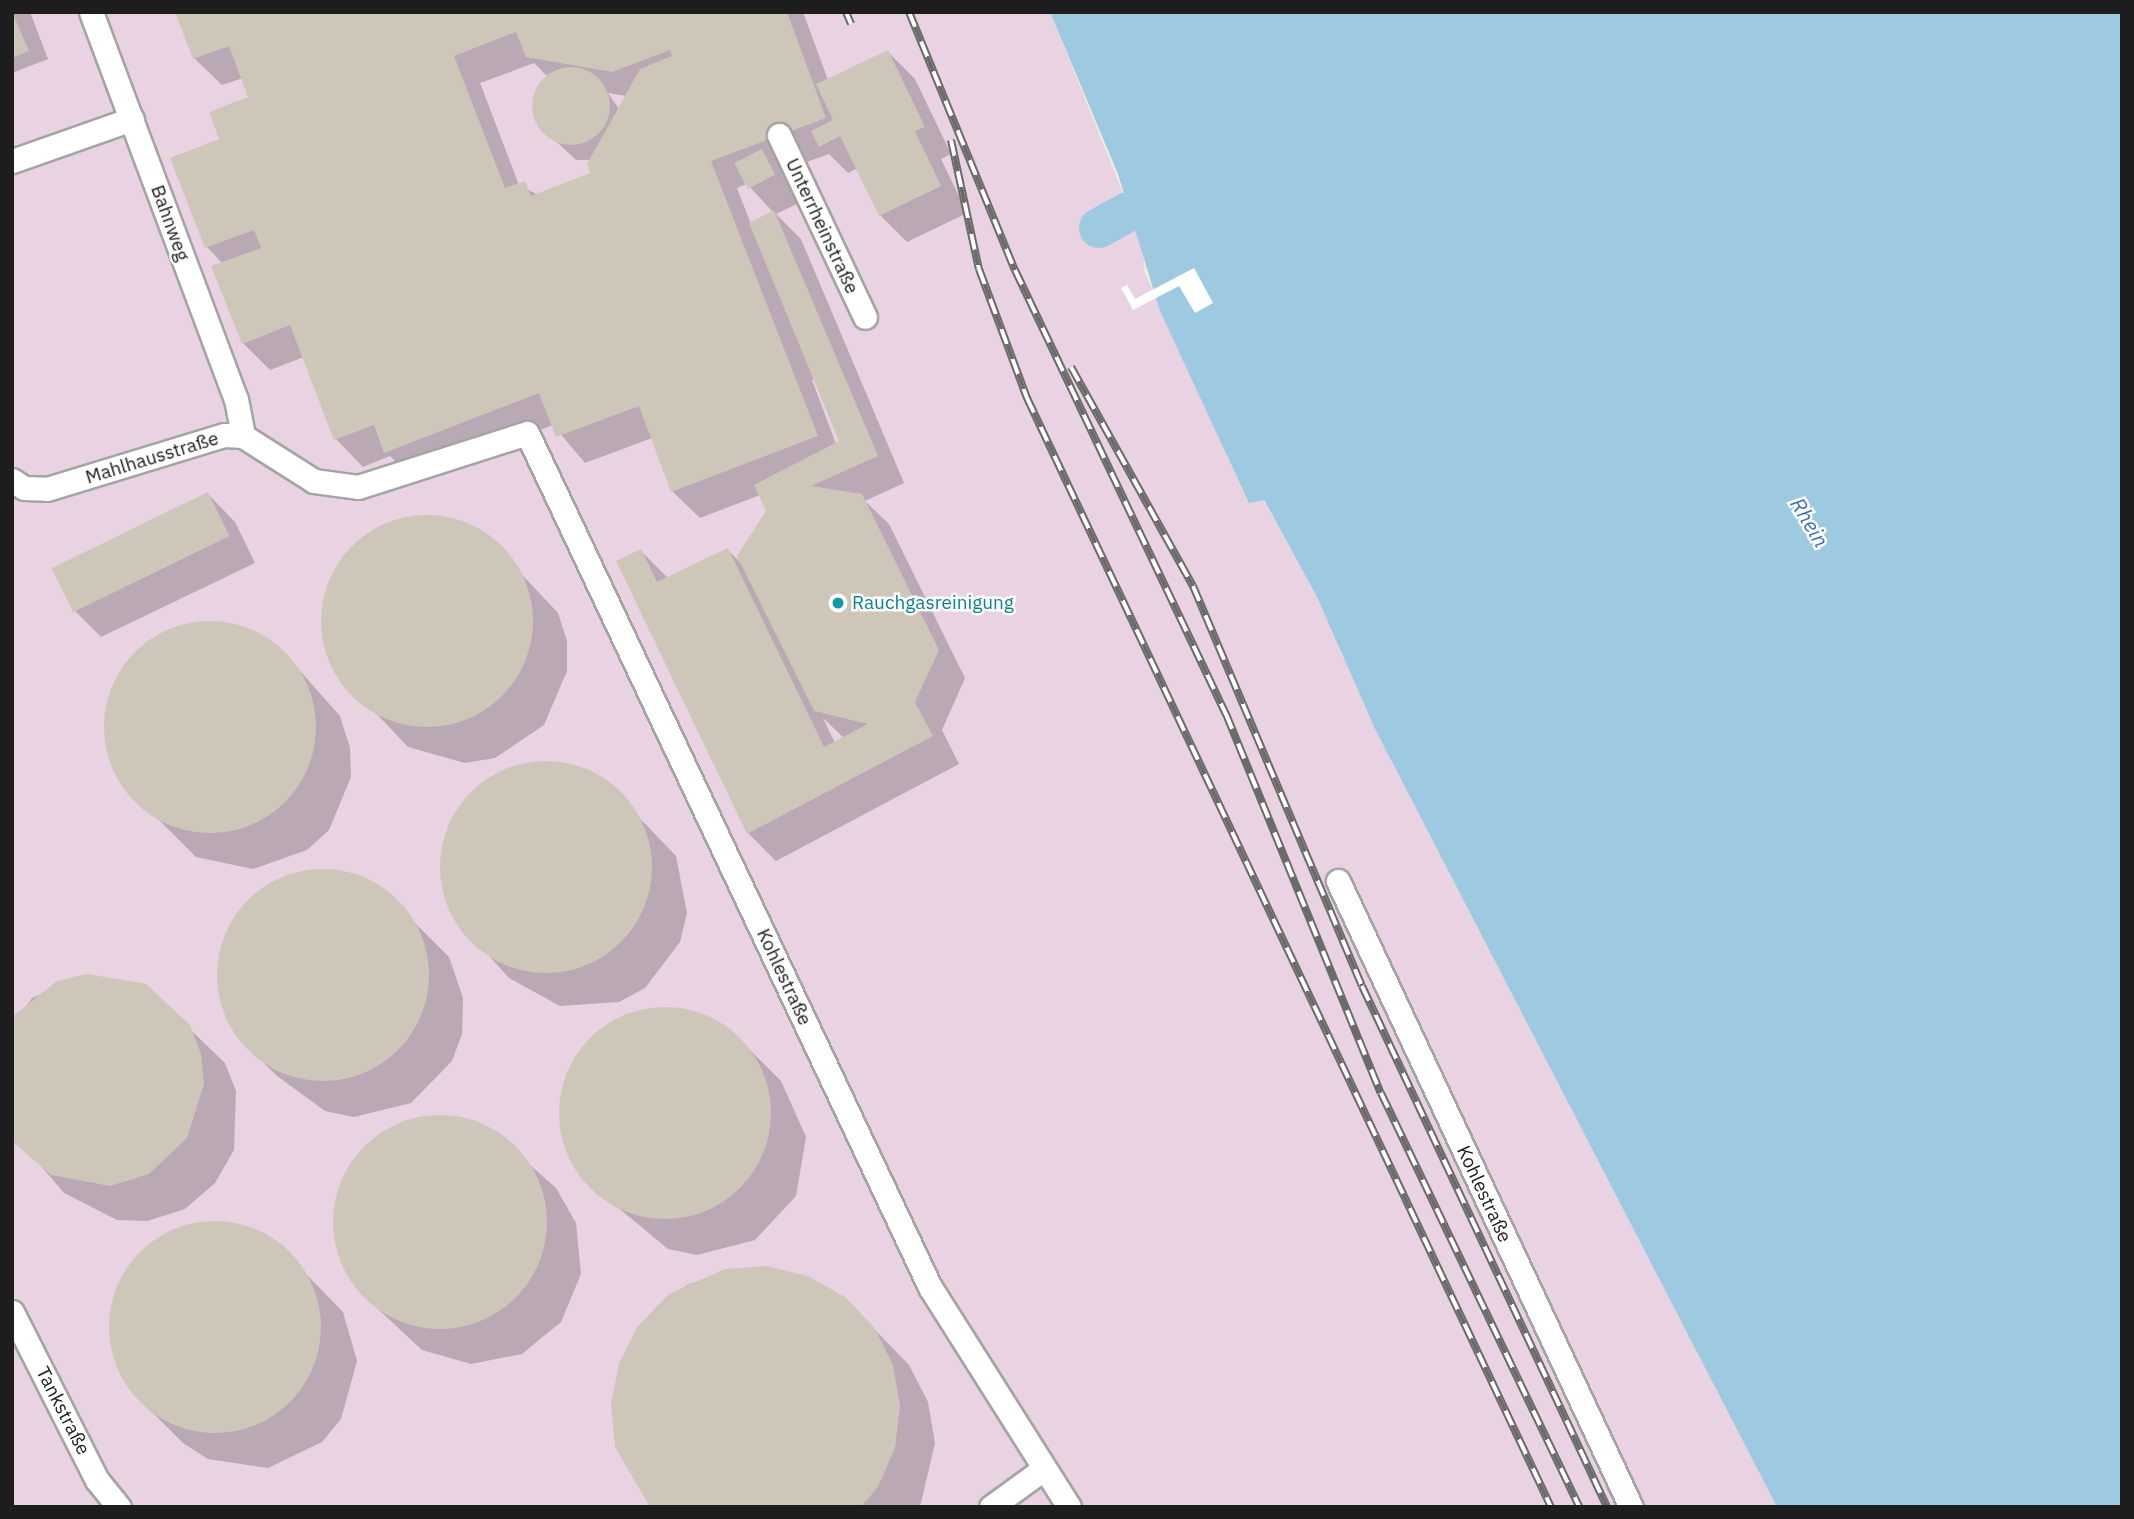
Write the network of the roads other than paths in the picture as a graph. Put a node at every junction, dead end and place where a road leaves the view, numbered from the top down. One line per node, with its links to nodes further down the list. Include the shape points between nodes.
1 (91, 12): 2 (lane, Bahnweg)
2 (132, 119): 4 (lane); 7 (lane, Bahnweg, via 236,399)
3 (779, 135): 5 (lane, Unterrheinstraße)
4 (12, 161)
5 (865, 317)
6 (527, 432): 7 (lane, Mahlhausstraße, via 358,487 314,481); 11 (lane, Kohlestraße, via 930,1287)
7 (243, 436): 8 (lane, Mahlhausstraße, via 224,435 47,489 24,488)
8 (12, 480)
9 (1338, 881): 15 (lane, Kohlestraße)
10 (12, 1312): 12 (lane, Tankstraße, via 97,1480)
11 (1042, 1470): 13 (lane); 14 (lane, Kohlestraße)
12 (119, 1507)
13 (991, 1507)
14 (1069, 1507)
15 (1631, 1507)

